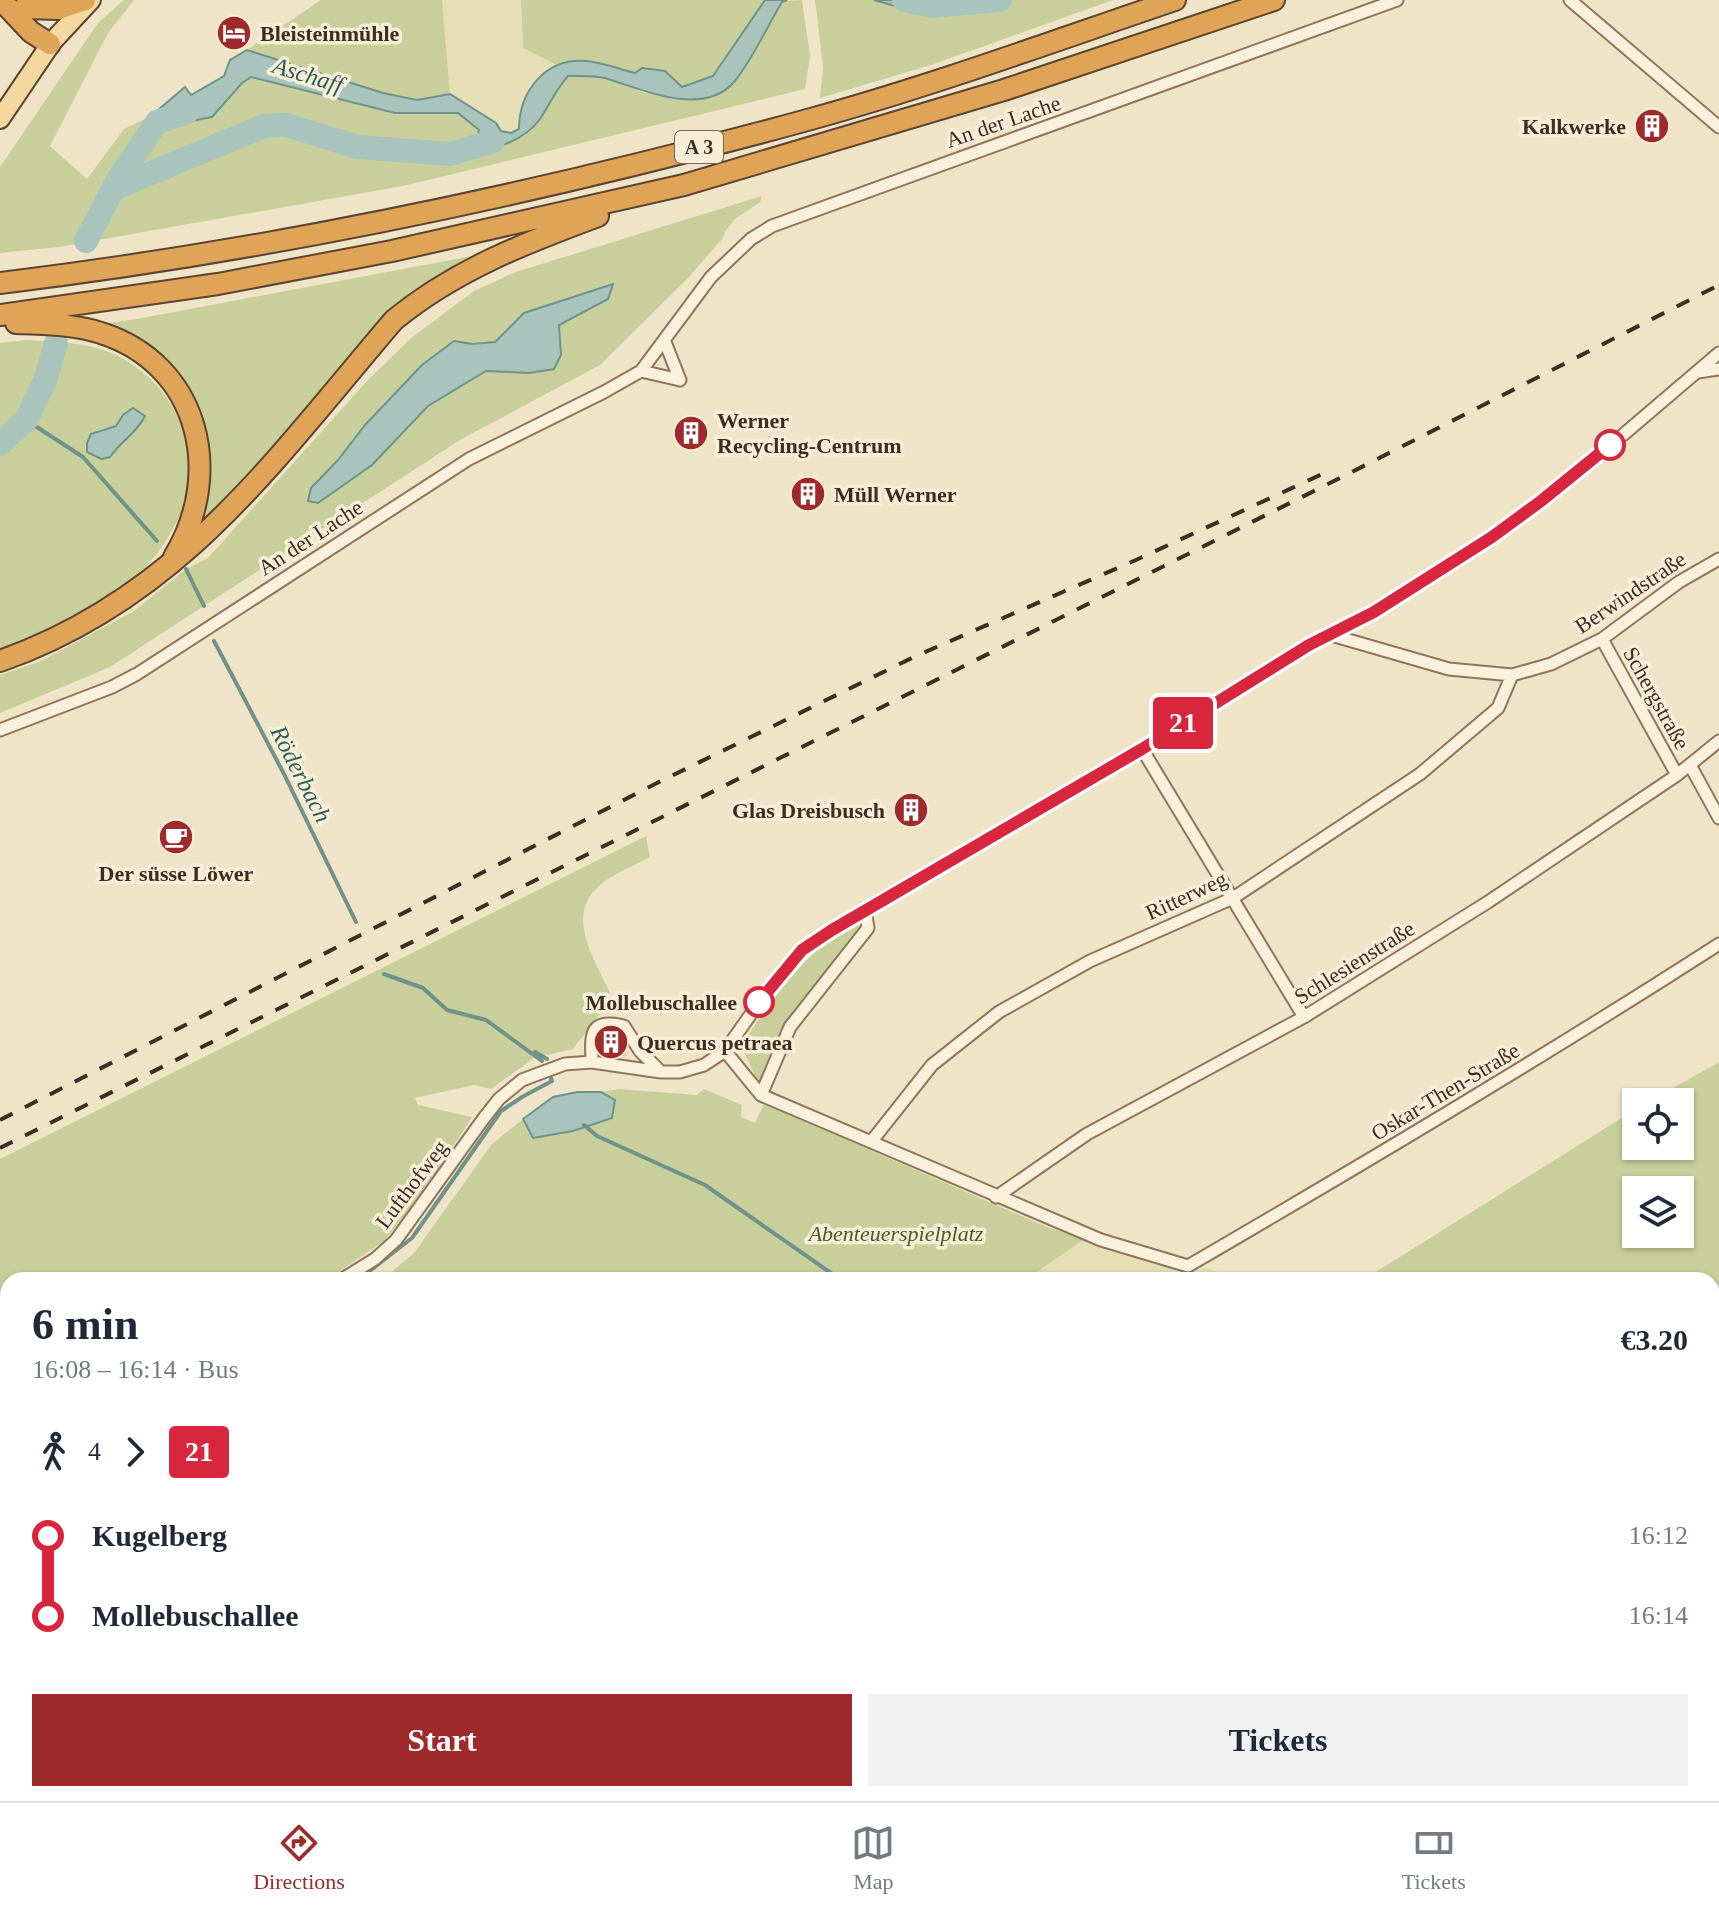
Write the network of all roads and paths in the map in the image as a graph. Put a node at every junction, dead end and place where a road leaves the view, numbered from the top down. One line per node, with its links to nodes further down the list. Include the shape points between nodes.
1 (1, 0): 8 (highway, via 31,32)
2 (88, 0): 7 (highway, via 58,9); 8 (main road)
3 (1175, 0): 12 (highway, A 3, via 811,119 557,184 213,254)
4 (1274, 0): 11 (highway, A 3, via 1004,90)
5 (1397, 0): 15 (street, An der Lache, via 772,226 711,277)
6 (1570, 0): 10 (street)
7 (17, 4): 8 (highway, via 46,24)
8 (51, 43): 9 (main road)
9 (0, 119)
10 (1719, 127)
11 (684, 185): 13 (highway, A 3, via 290,271); 21 (highway, via 499,254 419,300 394,320 244,498)
12 (0, 283)
13 (0, 315)
14 (0, 323): 21 (highway, via 99,332 137,350 182,396 198,439 200,481 192,521)
15 (665, 342): 18 (street, An der Lache); 18 (street, via 680,380)
16 (1719, 353): 19 (street)
17 (1719, 369): 19 (street)
18 (641, 371): 26 (street, An der Lache, via 469,459 137,674)
19 (1693, 373): 22 (street, via 1492,537)
20 (1719, 559): 23 (street, Berwindstraße)
21 (167, 569): 24 (highway, via 112,608 35,649)
22 (1331, 635): 25 (street, Berwindstraße, via 1449,669); 28 (street)
23 (1602, 639): 25 (street, Berwindstraße, via 1551,664); 30 (street, Schergstraße)
24 (0, 661)
25 (1512, 675): 32 (street, Ritterweg, via 1498,708 1420,774)
26 (0, 730)
27 (1719, 741): 29 (street, Schlesienstraße)
28 (1142, 749): 32 (street); 33 (street)
29 (1690, 765): 30 (street, Schlesienstraße); 31 (street, Schergstraße)
30 (1677, 775): 35 (street, Schlesienstraße)
31 (1719, 818)
32 (1233, 898): 35 (street); 40 (street, Ritterweg, via 1090,961 999,1012 932,1065)
33 (865, 909): 36 (street, via 802,950); 39 (street, via 868,928 790,1027)
34 (1719, 944): 41 (street, Oskar-Then-Straße, via 1369,1161 1188,1266 1101,1240)
35 (1304, 1017): 41 (street, Schlesienstraße, via 1087,1134)
36 (725, 1051): 38 (street, Lufthofweg, via 704,1065); 39 (street)
37 (592, 1062): 38 (street, Lufthofweg); 38 (street, via 591,1034 609,1022 624,1026); 42 (street, Lufthofweg, via 542,1071 499,1099 396,1240)
38 (661, 1072)
39 (761, 1095): 40 (street)
40 (871, 1142): 41 (street)
41 (996, 1197)
42 (354, 1272)

